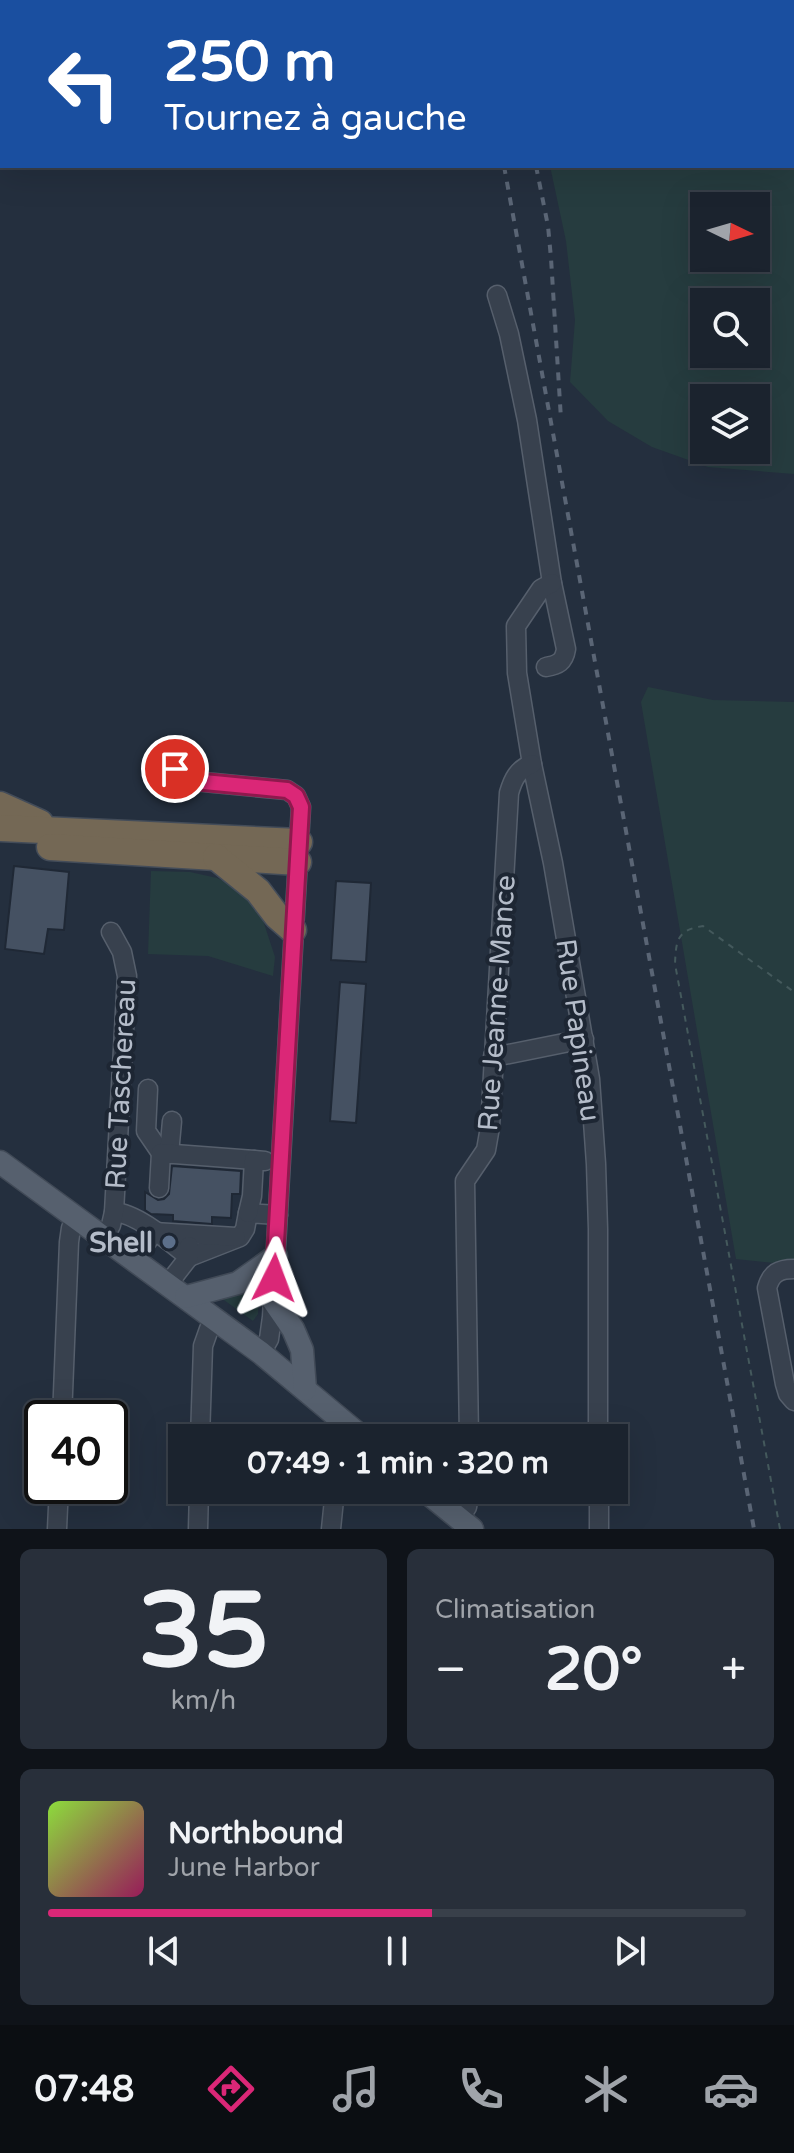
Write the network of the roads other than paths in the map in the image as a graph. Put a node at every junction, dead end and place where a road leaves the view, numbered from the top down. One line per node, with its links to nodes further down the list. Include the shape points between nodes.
1 (497, 295): 2 (street, via 527,420)
2 (552, 583): 3 (street, via 566,649 562,662); 5 (street, Rue Papineau, via 541,589 516,626 518,681)
3 (546, 667)
4 (176, 751): 10 (street, via 176,772 183,780 293,793 301,807)
5 (532, 764): 14 (street, Rue Papineau); 15 (street, Rue Jeanne-Mance, via 516,775 509,793)
6 (0, 805): 8 (highway)
7 (0, 828): 8 (highway)
8 (53, 829): 10 (highway)
9 (0, 844): 11 (highway)
10 (298, 852): 11 (highway); 12 (street)
11 (216, 857): 12 (highway, via 258,891)
12 (293, 930): 21 (street)
13 (111, 932): 25 (street, Rue Taschereau, via 127,976 116,1182)
14 (584, 1039): 15 (street); 47 (street, Rue Papineau, via 596,1164)
15 (493, 1056): 46 (street, Rue Jeanne-Mance, via 488,1141 465,1181 464,1193)
16 (148, 1089): 18 (street, via 146,1131)
17 (172, 1121): 18 (street)
18 (165, 1153): 19 (street); 22 (street)
19 (254, 1160): 21 (street); 23 (street)
20 (0, 1162): 28 (main road)
21 (281, 1162): 24 (street)
22 (159, 1188)
23 (252, 1189): 24 (street); 26 (street)
24 (279, 1190): 27 (street)
25 (120, 1213): 29 (street); 32 (street, Rue Taschereau)
26 (248, 1213): 27 (street); 31 (street)
27 (278, 1215): 33 (street)
28 (77, 1219): 32 (main road); 42 (street, Rue Taschereau, via 69,1242)
29 (154, 1232): 30 (street); 34 (street); 35 (street)
30 (190, 1233): 31 (street); 34 (street)
31 (240, 1237): 34 (street)
32 (104, 1238): 35 (main road)
33 (276, 1256): 37 (main road, via 238,1283); 38 (street)
34 (189, 1257): 37 (street)
35 (134, 1260): 37 (main road)
36 (794, 1269): 43 (street, via 775,1272 767,1288 785,1384)
37 (177, 1291): 39 (main road)
38 (273, 1300): 40 (street, via 271,1335); 41 (main road, via 302,1350)
39 (216, 1320): 40 (main road); 44 (street, via 203,1346)
40 (261, 1353): 41 (main road)
41 (305, 1389): 45 (main road)
42 (63, 1400)
43 (794, 1401)
44 (200, 1424)
45 (342, 1424)
46 (469, 1424)
47 (598, 1424)
48 (58, 1504): 55 (street)
49 (199, 1504): 56 (street)
50 (334, 1504): 57 (street)
51 (441, 1504): 54 (main road)
52 (468, 1504): 54 (street)
53 (599, 1504): 58 (street)
54 (466, 1524)
55 (57, 1529)
56 (198, 1529)
57 (331, 1529)
58 (599, 1529)

